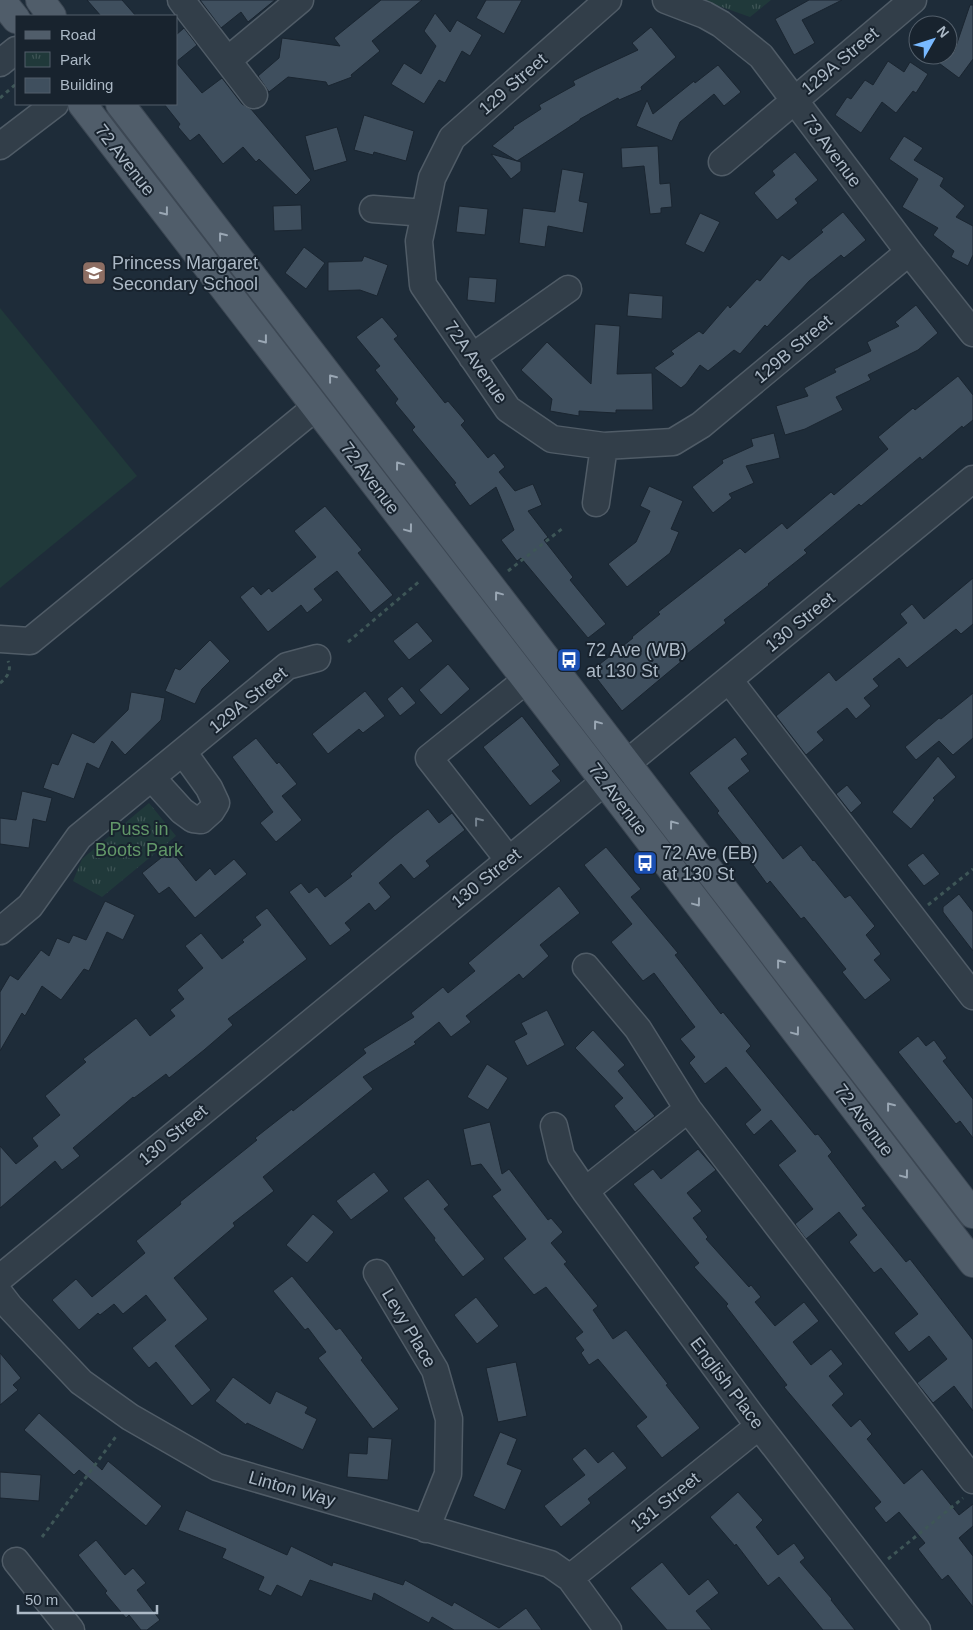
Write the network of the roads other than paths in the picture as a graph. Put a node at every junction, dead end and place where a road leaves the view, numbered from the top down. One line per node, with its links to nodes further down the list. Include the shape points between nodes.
1 (2, 0): 9 (main road)
2 (40, 0): 8 (main road)
3 (181, 0): 11 (street)
4 (300, 0): 11 (street)
5 (608, 0): 20 (street, 129 Street, via 452,138)
6 (666, 0): 14 (street, 73 Avenue, via 706,15 734,34 761,56)
7 (913, 0): 14 (street, 129A Street)
8 (51, 15)
9 (15, 18)
10 (15, 51): 12 (street)
11 (228, 60): 13 (street)
12 (0, 63)
13 (254, 95)
14 (794, 100): 19 (street, 129A Street); 23 (street, 73 Avenue)
15 (54, 105): 18 (street)
16 (83, 105): 27 (main road, 72 Avenue, one-way to 27)
17 (121, 105): 28 (main road, 72 Avenue, one-way to 17)
18 (0, 146)
19 (722, 162)
20 (432, 178): 22 (street, 72A Avenue)
21 (373, 209): 22 (street)
22 (425, 213): 26 (street, 72A Avenue, via 419,241 423,286)
23 (909, 252): 25 (street, 73 Avenue); 29 (street, 129B Street, via 701,425)
24 (568, 289): 26 (street)
25 (973, 333)
26 (472, 357): 30 (street, 72A Avenue, via 508,409 552,440)
27 (316, 407): 28 (main road, 72 Avenue, via 326,407 352,424); 33 (street, via 30,641); 35 (main road, 72 Avenue, one-way to 35)
28 (372, 431): 38 (main road, 72 Avenue, one-way to 28)
29 (673, 442): 30 (street, 72A Avenue)
30 (604, 446): 32 (street)
31 (973, 479): 36 (street, 130 Street)
32 (596, 503)
33 (3, 648)
34 (317, 658): 37 (street, 129A Street, via 287,666)
35 (526, 680): 40 (main road, 72 Avenue); 41 (street, one-way to 35, via 429,758)
36 (729, 680): 38 (street, 130 Street); 44 (street)
37 (183, 752): 39 (street, 129A Street); 39 (street, via 209,788 216,803 212,812 201,820 193,819)
38 (626, 763): 40 (street, 130 Street); 48 (main road, 72 Avenue, one-way to 38)
39 (152, 778): 42 (street, 129A Street, via 79,836 30,906)
40 (604, 781): 41 (street, 130 Street); 49 (main road, 72 Avenue, one-way to 49)
41 (508, 859): 51 (street, 130 Street)
42 (0, 931)
43 (586, 967): 45 (street, via 638,1029)
44 (973, 996)
45 (688, 1109): 47 (street); 54 (street)
46 (554, 1126): 47 (street, English Place, via 561,1156)
47 (585, 1191): 53 (street, English Place)
48 (973, 1214)
49 (973, 1263)
50 (377, 1273): 55 (street, Levy Place, via 435,1370 449,1419 448,1474)
51 (0, 1278)
52 (0, 1294): 55 (street, Linton Way, via 81,1382 130,1417 217,1467)
53 (759, 1426): 57 (street, 131 Street); 60 (street, English Place)
54 (972, 1485)
55 (426, 1529): 57 (street, Linton Way, via 550,1564)
56 (16, 1562): 58 (street)
57 (570, 1578): 59 (street, Linton Way)
58 (71, 1630)
59 (608, 1630)
60 (917, 1630)

